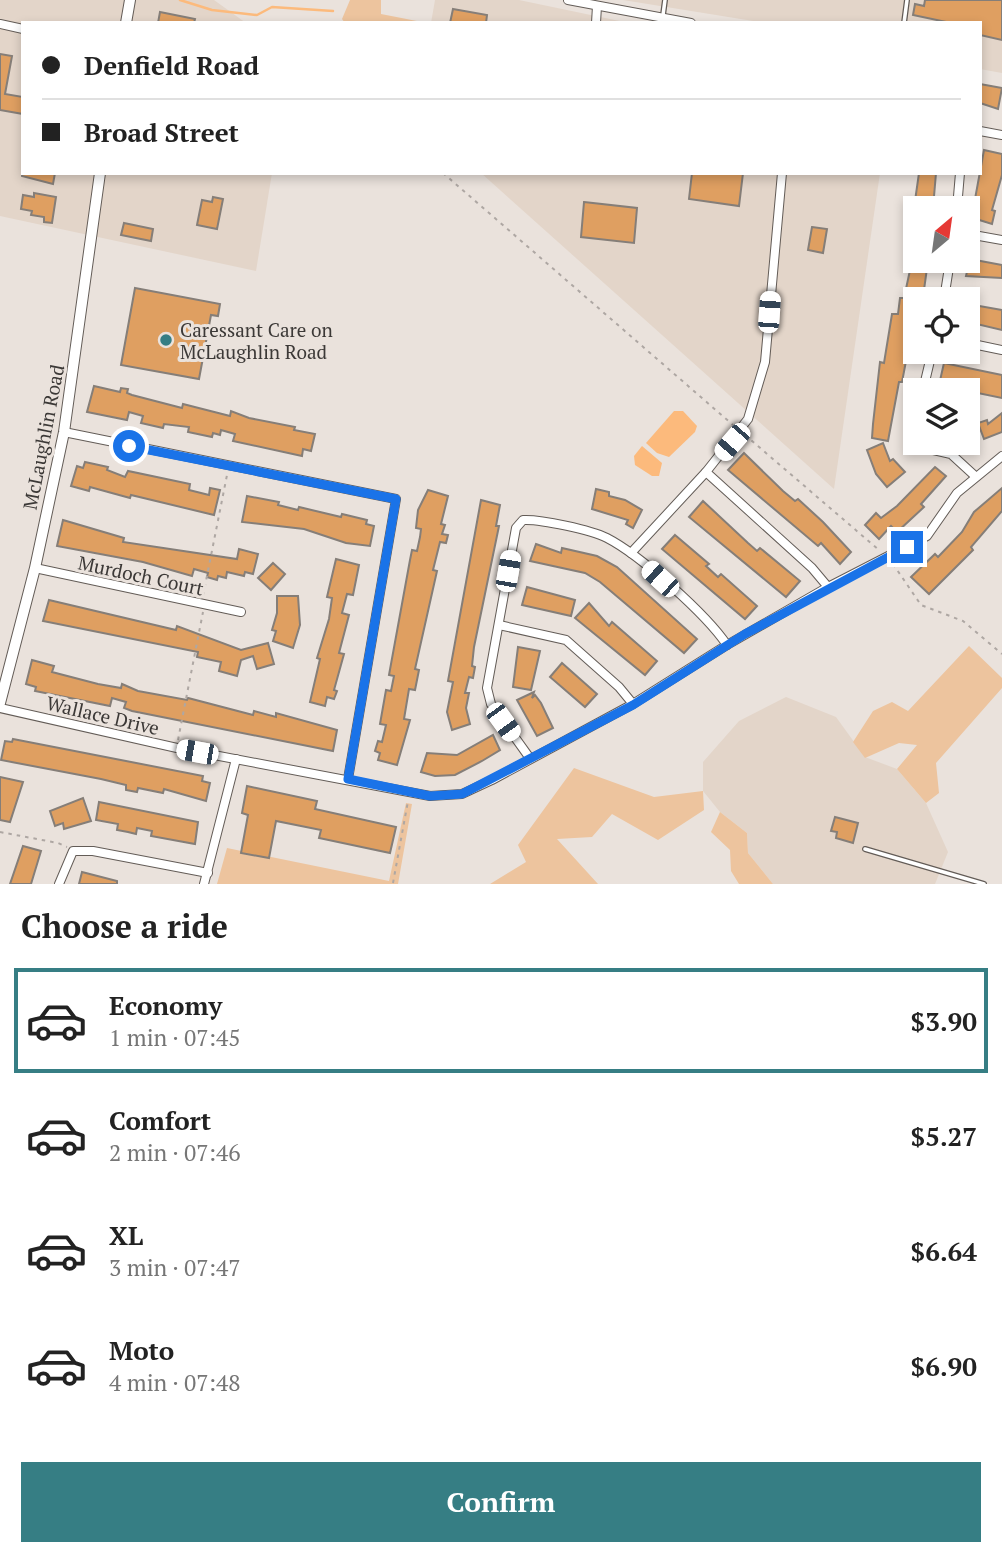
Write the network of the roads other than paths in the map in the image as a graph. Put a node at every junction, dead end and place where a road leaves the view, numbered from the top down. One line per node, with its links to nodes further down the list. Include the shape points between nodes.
1 (130, 0): 7 (street)
2 (568, 0): 5 (street)
3 (665, 0): 6 (lane)
4 (908, 0): 10 (lane)
5 (597, 6): 6 (street); 8 (street)
6 (662, 17): 9 (street)
7 (126, 21)
8 (596, 21)
9 (681, 21)
10 (904, 21)
11 (0, 24): 12 (street)
12 (21, 29)
13 (982, 131): 14 (street)
14 (1002, 135)
15 (100, 175): 23 (street, McLaughlin Road)
16 (782, 175): 26 (street, via 765,362 740,431)
17 (960, 175): 18 (street)
18 (958, 196)
19 (980, 236): 20 (street)
20 (1002, 240)
21 (980, 346): 22 (street)
22 (1002, 350)
23 (64, 432): 29 (street, McLaughlin Road); 38 (street, via 396,499)
24 (952, 455): 27 (street)
25 (1002, 456): 27 (street, Wallace Drive)
26 (706, 472): 28 (street); 30 (street)
27 (975, 476): 30 (street, Wallace Drive, via 927,536)
28 (631, 553): 32 (street, via 605,537 523,520 516,528); 33 (street, via 717,630)
29 (35, 568): 31 (street, Murdoch Court); 34 (street, McLaughlin Road)
30 (828, 587): 33 (street, Wallace Drive)
31 (241, 612)
32 (499, 625): 35 (street, via 566,640); 36 (street, via 487,688 491,704)
33 (727, 645): 35 (street, Wallace Drive)
34 (0, 705): 37 (street, Wallace Drive)
35 (633, 705): 36 (street, Wallace Drive)
36 (528, 757): 38 (street, Wallace Drive, via 462,794 430,796)
37 (236, 759): 38 (street, Wallace Drive); 40 (street)
38 (348, 779)
39 (865, 849): 43 (lane)
40 (208, 873): 41 (street, via 74,851); 42 (street)
41 (59, 884)
42 (204, 884)
43 (984, 884)

